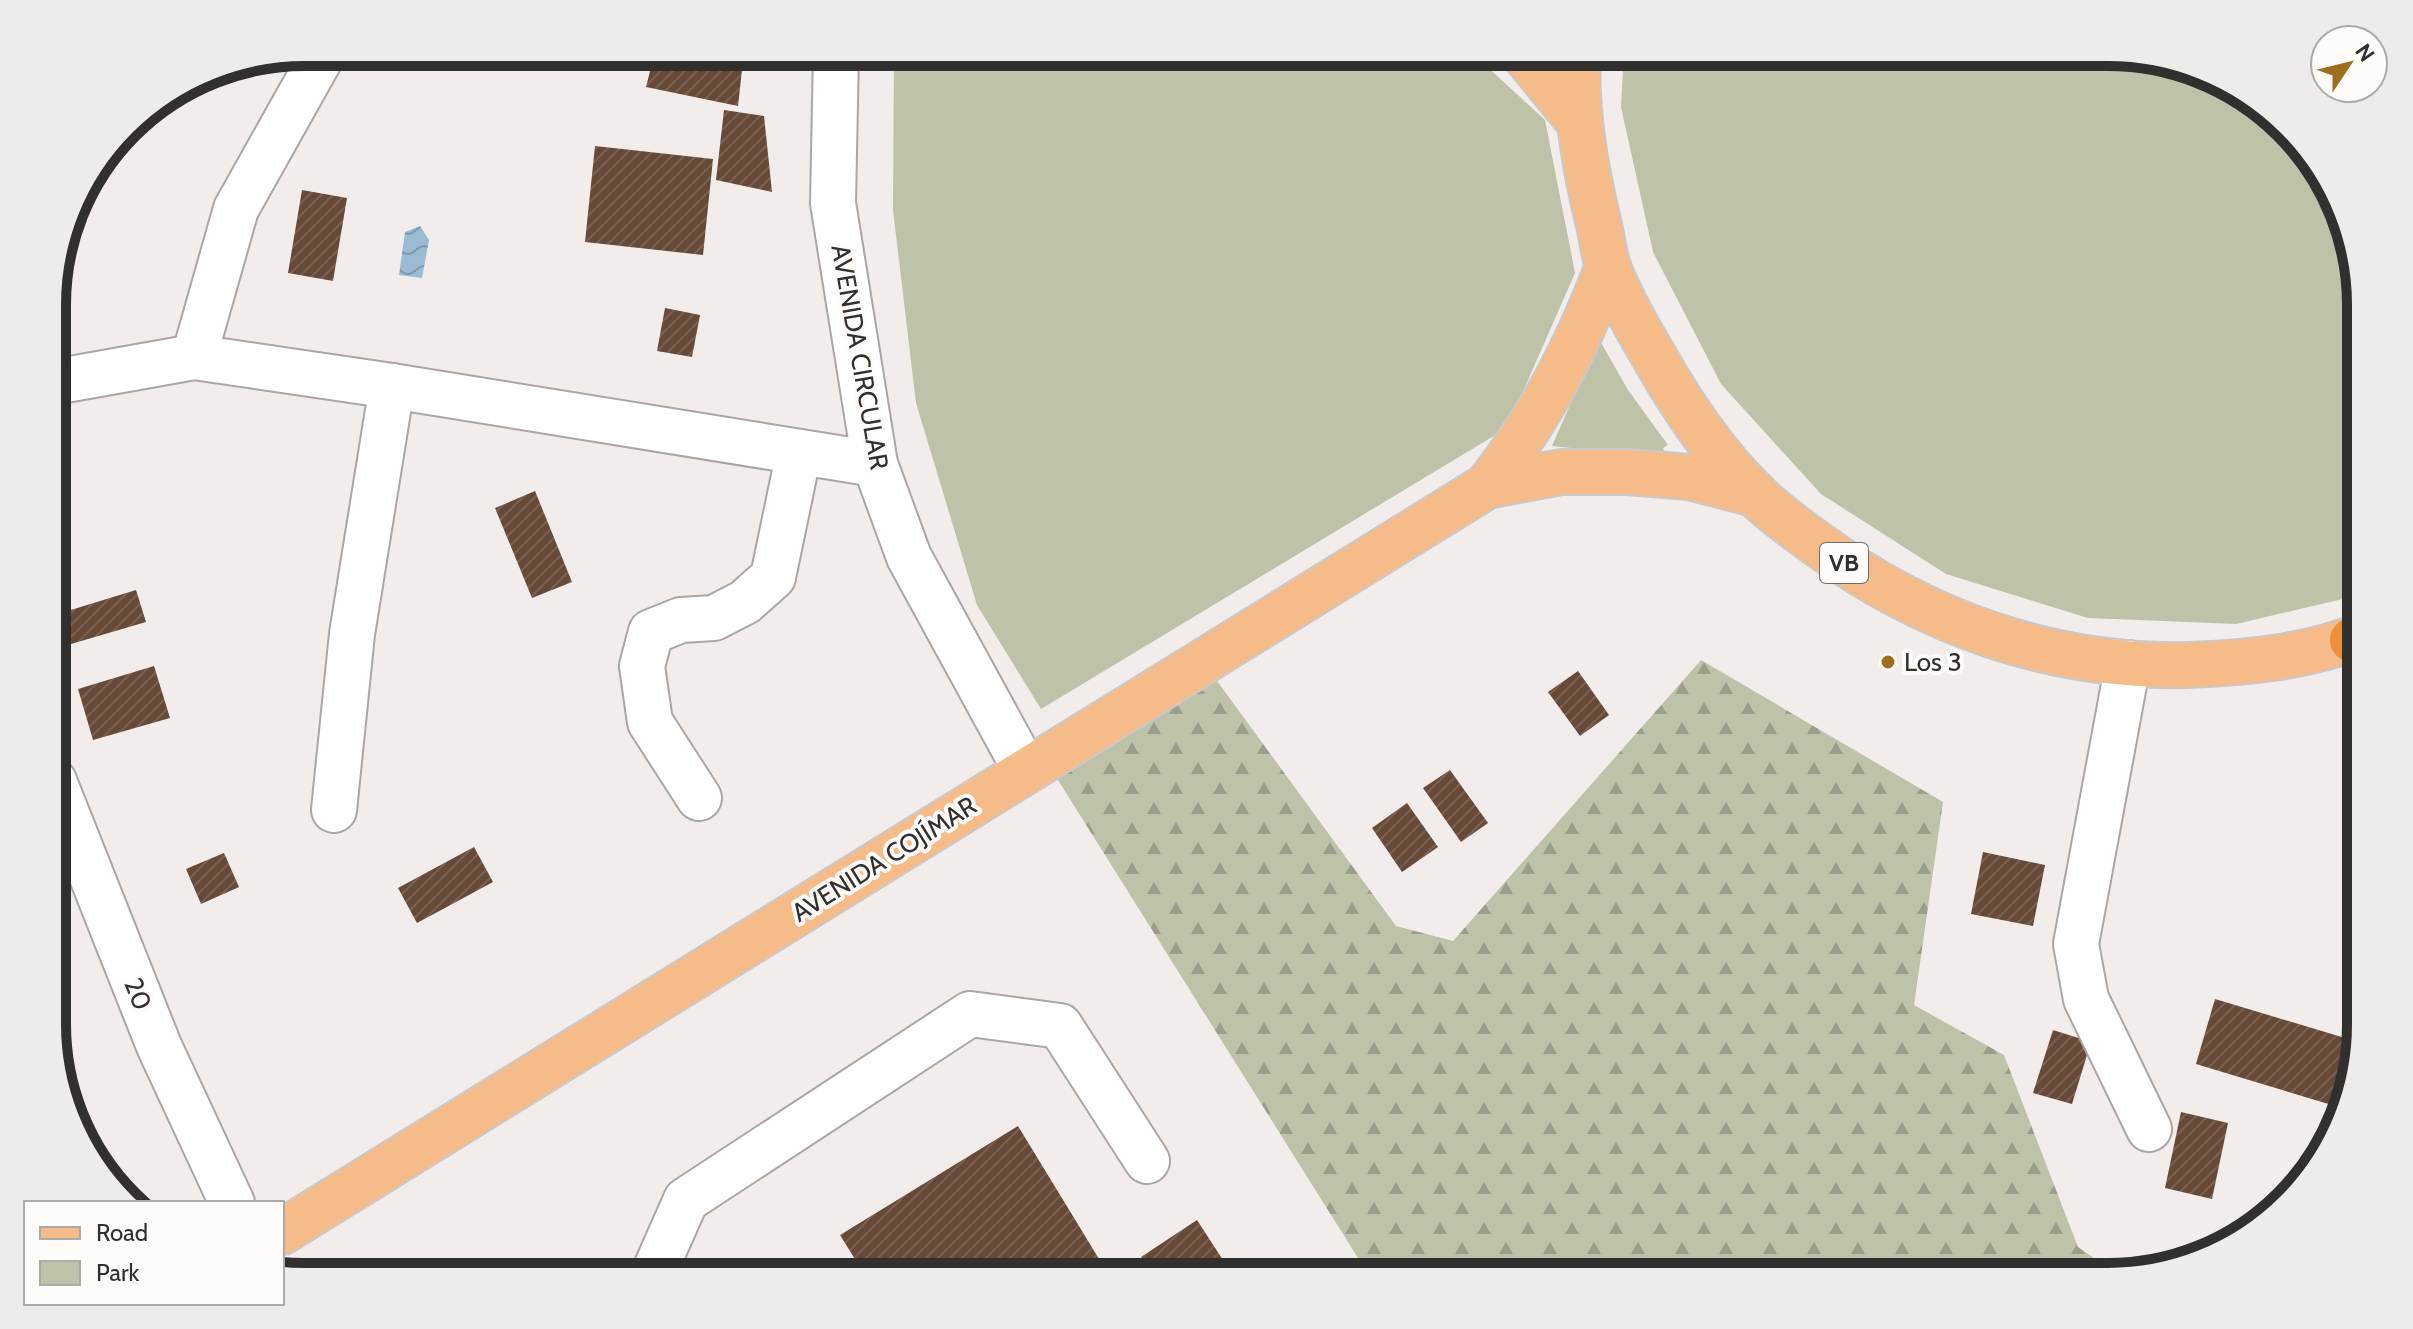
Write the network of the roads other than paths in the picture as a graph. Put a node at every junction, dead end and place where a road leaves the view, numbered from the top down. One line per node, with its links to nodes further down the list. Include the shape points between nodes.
1 (316, 66): 7 (street, via 236,209)
2 (836, 66): 11 (street, AVENIDA CIRCULAR, via 833,203)
3 (1533, 66): 5 (main road)
4 (1578, 66): 5 (main road, VB)
5 (1580, 123): 6 (main road, VB)
6 (1608, 266): 12 (main road, AVENIDA COJÍMAR, via 1560,377 1522,441); 13 (main road, VB, via 1672,389)
7 (194, 357): 8 (street); 9 (street)
8 (67, 380)
9 (392, 386): 10 (street); 18 (street, via 352,634)
10 (799, 452): 11 (street); 17 (street, via 773,577 745,602 714,618 681,620 651,632 642,666 650,722)
11 (875, 464): 16 (street, AVENIDA CIRCULAR, via 909,557)
12 (1487, 486): 13 (main road, AVENIDA COJÍMAR, via 1561,472 1628,472 1689,477); 16 (main road, AVENIDA COJÍMAR)
13 (1755, 494): 15 (main road, VB, via 1848,567 1905,600 2027,647)
14 (2347, 642): 15 (main road, VB, via 2223,664)
15 (2128, 663): 20 (street, via 2076,944 2086,999)
16 (1026, 771): 23 (main road, AVENIDA COJÍMAR)
17 (699, 798)
18 (334, 810)
19 (66, 812): 22 (street, 20, via 159,1046)
20 (2149, 1129)
21 (1147, 1161): 24 (street, via 1060,1026 970,1014 686,1200)
22 (231, 1201)
23 (284, 1231)
24 (658, 1263)

